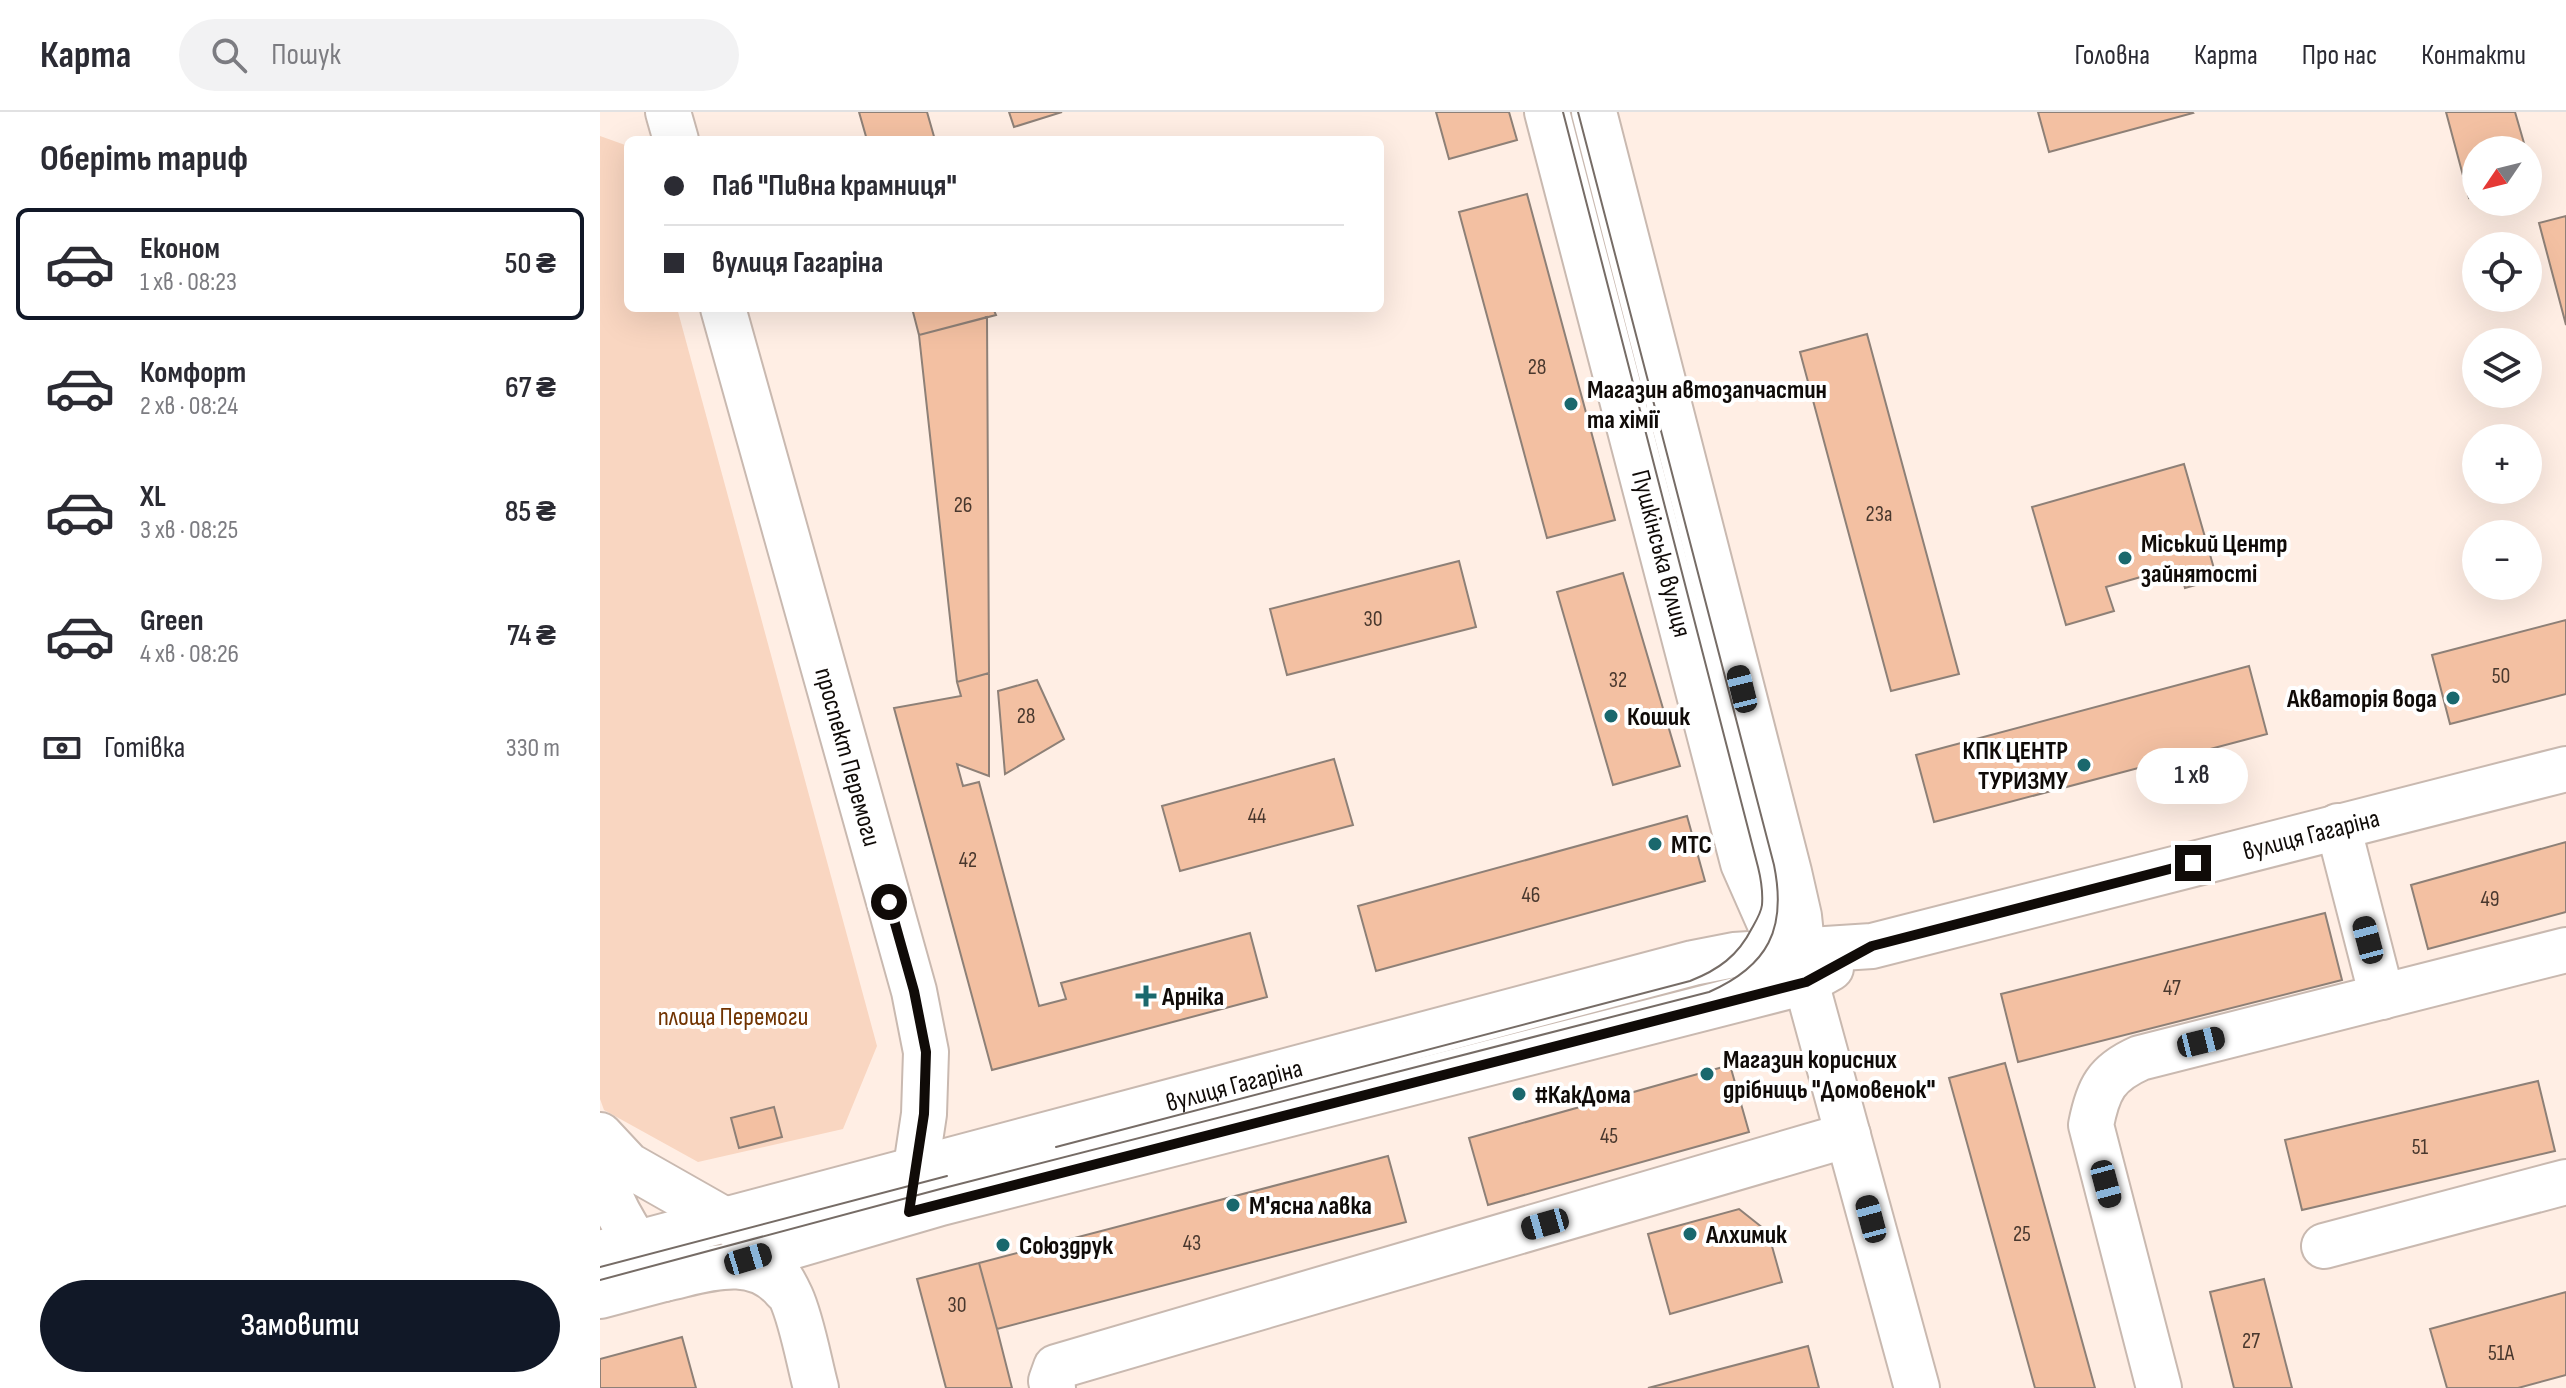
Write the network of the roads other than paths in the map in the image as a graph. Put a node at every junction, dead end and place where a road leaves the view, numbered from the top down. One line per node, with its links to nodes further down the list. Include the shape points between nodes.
1 (668, 112): 4 (street)
2 (1547, 112): 8 (street, Пушкінська вулиця)
3 (1594, 112): 10 (street, Пушкінська вулиця, via 1785,857 1799,916)
4 (675, 136)
5 (724, 312): 16 (street, проспект Перемоги, via 914,991 926,1052)
6 (2566, 769): 7 (street, вулиця Гагаріна)
7 (2338, 826): 10 (street, вулиця Гагаріна); 12 (street)
8 (1743, 863): 10 (street, Пушкінська вулиця, via 1762,909); 11 (street, via 1745,885 1738,909 1724,937)
9 (2566, 950): 12 (street)
10 (1798, 961): 11 (street, вулиця Гагаріна, via 1734,955); 14 (street, Пушкінська вулиця); 18 (street, вулиця Гагаріна)
11 (1693, 963): 16 (street, вулиця Гагаріна)
12 (2382, 997): 28 (street, via 2140,1058 2108,1078 2095,1102 2091,1125)
13 (600, 1135): 19 (street, via 628,1165)
14 (1848, 1135): 26 (street, via 1056,1367); 27 (street, Пушкінська вулиця)
15 (600, 1169): 21 (street, via 619,1219)
16 (917, 1169): 18 (street, проспект Перемоги); 19 (street, вулиця Гагаріна)
17 (2566, 1182): 20 (street)
18 (909, 1212): 22 (street, вулиця Гагаріна)
19 (724, 1220): 21 (street, вулиця Гагаріна); 22 (street, via 746,1234)
20 (2324, 1246)
21 (618, 1248): 23 (street)
22 (748, 1259): 23 (street, вулиця Гагаріна); 25 (street, via 792,1298)
23 (664, 1279): 24 (street, вулиця Гагаріна)
24 (600, 1296)
25 (816, 1388)
26 (1053, 1388)
27 (1917, 1388)
28 (2159, 1388)

